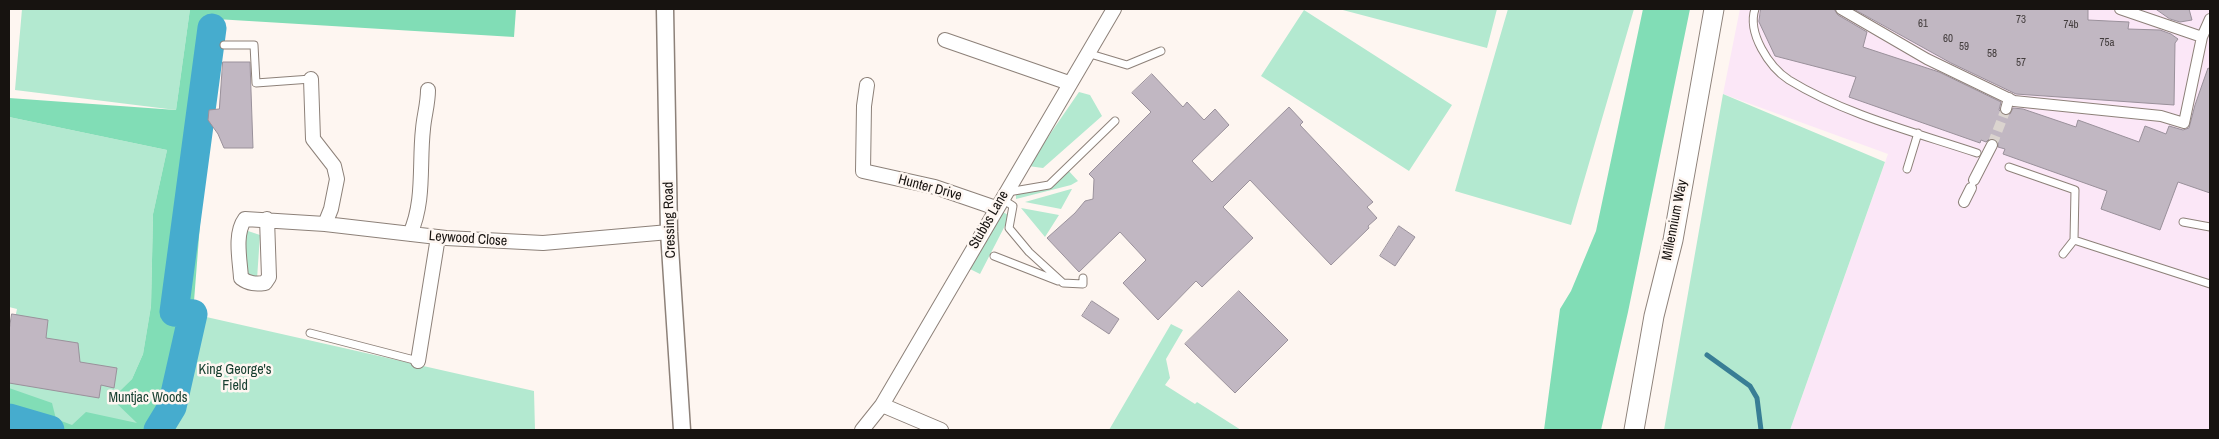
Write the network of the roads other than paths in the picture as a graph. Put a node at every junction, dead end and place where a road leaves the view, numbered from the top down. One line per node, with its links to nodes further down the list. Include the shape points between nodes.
1 (665, 9): 29 (street, Cressing Road)
2 (1114, 9): 12 (street, Stubbs Lane)
3 (1714, 9): 44 (main road, Millennium Way, via 1673,240 1654,316)
4 (1755, 9): 18 (lane, via 1752,18 1759,43 1771,62 1788,79 1852,111)
5 (1841, 9): 8 (street, via 2007,104 2014,101 2162,116 2184,123)
6 (2120, 9): 8 (street)
7 (2210, 19): 8 (street)
8 (2202, 37)
9 (944, 40): 14 (street)
10 (224, 45): 13 (lane, via 254,45 256,83)
11 (1161, 51): 12 (lane, via 1127,65)
12 (1087, 53): 14 (street, Stubbs Lane)
13 (311, 79): 27 (street, via 313,139 334,166 337,179)
14 (1069, 83): 23 (street, Stubbs Lane)
15 (867, 85): 23 (street, Hunter Drive, via 863,171)
16 (428, 90): 30 (street, via 417,218)
17 (1114, 121): 23 (lane, via 1049,185)
18 (1918, 133): 20 (lane); 22 (lane)
19 (1992, 145): 24 (street)
20 (1977, 153)
21 (2009, 167): 32 (lane, via 2075,190)
22 (1907, 169)
23 (1001, 200): 36 (lane, via 1013,206 1009,228 1029,252); 40 (street, Stubbs Lane)
24 (1964, 202)
25 (267, 219): 25 (street, Leywood Close, via 245,219 241,224 241,278 246,282 265,283 269,277); 27 (street, Leywood Close)
26 (2183, 222): 28 (lane)
27 (325, 224): 30 (street, Leywood Close)
28 (2210, 227)
29 (670, 232): 31 (street, Leywood Close, via 543,244); 41 (street, Cressing Road)
30 (410, 234): 31 (street, Leywood Close)
31 (438, 237): 39 (street)
32 (2074, 240): 33 (lane); 37 (lane)
33 (2063, 254)
34 (994, 256): 36 (lane)
35 (1083, 278): 36 (lane, via 1083,284)
36 (1064, 283)
37 (2210, 284)
38 (310, 333): 39 (lane)
39 (418, 361)
40 (882, 405): 42 (street, Stubbs Lane); 43 (street)
41 (682, 430)
42 (862, 430)
43 (941, 430)
44 (1634, 430)

